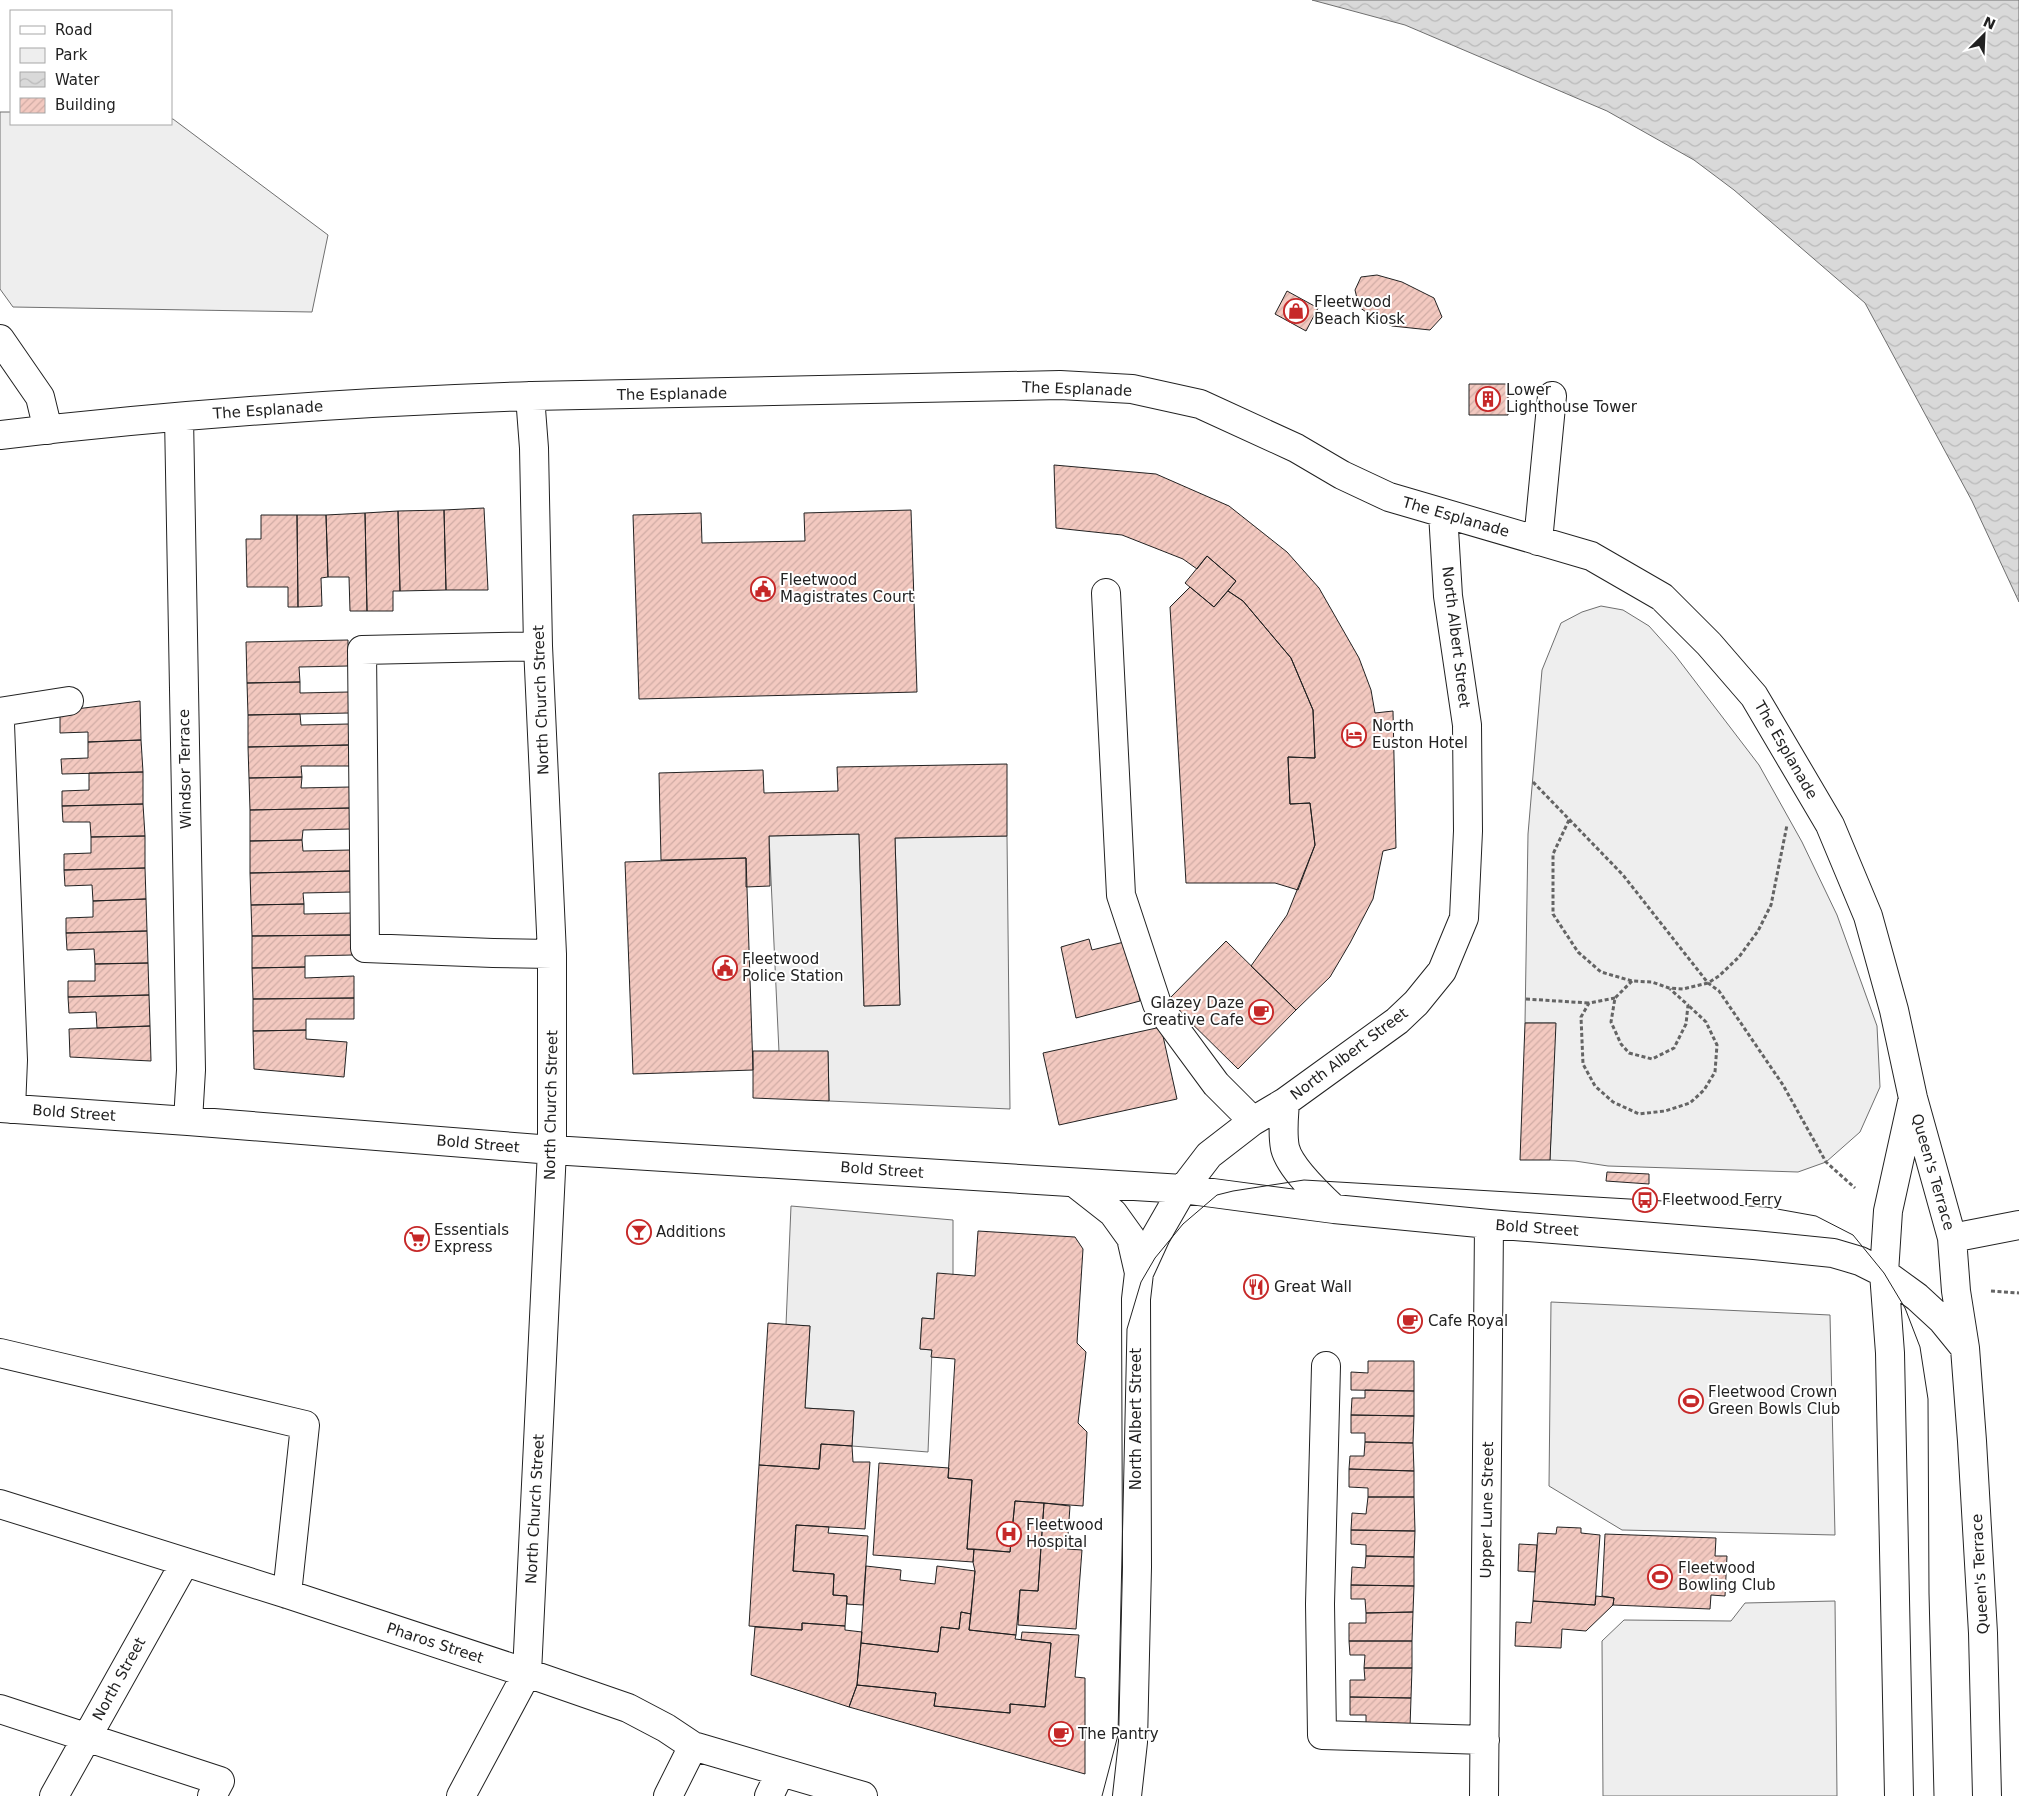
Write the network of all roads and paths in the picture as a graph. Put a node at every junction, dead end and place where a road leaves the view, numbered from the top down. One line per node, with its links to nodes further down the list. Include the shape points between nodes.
1 (0, 339): 5 (street, via 40,397)
2 (530, 396): 4 (street, The Esplanade); 7 (street, The Esplanade, via 1060,385 1132,389 1200,404 1296,448 1389,497); 10 (street, North Church Street)
3 (1552, 396): 8 (street)
4 (179, 416): 5 (street, The Esplanade); 28 (street, Windsor Terrace, via 191,1070)
5 (48, 430): 6 (street, The Esplanade)
6 (0, 436)
7 (1443, 513): 8 (street, The Esplanade); 26 (street, North Albert Street, via 1448,596 1467,725 1468,831 1464,918 1442,971 1416,1003 1397,1021)
8 (1538, 540): 25 (street, The Esplanade, via 1591,556 1662,597 1754,696 1830,825 1868,916 1894,1010)
9 (1106, 593): 29 (street, via 1121,895 1157,1004 1216,1084)
10 (538, 646): 17 (street, North Church Street); 17 (street, via 362,650 365,948)
11 (69, 701): 12 (street)
12 (0, 712)
13 (0, 724): 27 (street, via 13,1060)
14 (1533, 782): 16 (path)
15 (1789, 818): 19 (path, via 1771,905 1758,931 1738,956)
16 (1569, 820): 18 (path, via 1553,854 1553,914 1578,952 1601,972); 19 (path, via 1623,875)
17 (552, 954): 30 (street, North Church Street)
18 (1632, 981): 20 (path, via 1652,982); 21 (path)
19 (1708, 984): 20 (path); 34 (path, via 1719,991 1783,1085 1826,1162 1874,1205)
20 (1669, 988): 24 (path)
21 (1614, 998): 23 (path); 24 (path, via 1610,1022 1620,1044 1629,1053 1652,1059 1674,1048 1686,1024)
22 (1526, 999): 23 (path)
23 (1589, 1003): 24 (path, via 1581,1016 1583,1064 1595,1086 1612,1102 1639,1114 1665,1111 1690,1103 1704,1090 1715,1072 1716,1045 1706,1022)
24 (1688, 1004)
25 (1913, 1098): 34 (street, Queen's Terrace); 37 (street, Queen's Terrace)
26 (1285, 1102): 29 (street, North Albert Street); 33 (street, North Albert Street, via 1283,1133 1286,1151 1304,1180)
27 (5, 1109): 28 (street, Bold Street)
28 (188, 1121): 30 (street, Bold Street)
29 (1253, 1122): 32 (street, North Albert Street, via 1209,1155)
30 (552, 1150): 31 (street, Bold Street); 48 (street, North Church Street)
31 (1076, 1184): 32 (street, Bold Street); 38 (street, via 1113,1213 1131,1238)
32 (1182, 1189): 33 (street, Bold Street); 38 (street, North Albert Street)
33 (1334, 1209): 35 (street, Bold Street)
34 (1888, 1211): 39 (street, Queen's Terrace)
35 (1489, 1224): 39 (street, Bold Street, via 1833,1254 1860,1261); 51 (street, Upper Lune Street)
36 (2019, 1225): 37 (street)
37 (1952, 1238): 40 (street, Queen's Terrace)
38 (1139, 1272): 59 (street, North Albert Street, via 1136,1299 1133,1742)
39 (1884, 1273): 42 (street, Bold Street, via 1942,1320); 61 (street, Queen's Terrace, via 1890,1353)
40 (1956, 1291): 41 (path); 42 (street, Queen's Terrace)
41 (2019, 1293)
42 (1965, 1348): 62 (street, Queen's Terrace, via 1984,1633)
43 (0, 1353): 47 (street, via 305,1425)
44 (1326, 1366): 51 (street, via 1320,1604 1322,1735)
45 (0, 1504): 46 (street, Pharos Street)
46 (185, 1562): 47 (street, Pharos Street); 50 (street, North Street)
47 (287, 1594): 48 (street, Pharos Street)
48 (527, 1673): 52 (street, Pharos Street, via 628,1708); 56 (street, North Church Street)
49 (0, 1709): 50 (street)
50 (86, 1738): 54 (street, North Street); 55 (street, via 220,1781)
51 (1484, 1740): 60 (street, Upper Lune Street)
52 (693, 1746): 53 (street, Pharos Street); 57 (street)
53 (775, 1784): 58 (street, Pharos Street)
54 (54, 1796)
55 (212, 1796)
56 (461, 1796)
57 (668, 1796)
58 (863, 1796)
59 (1127, 1796)
60 (1484, 1796)
61 (1899, 1796)
62 (1987, 1796)

